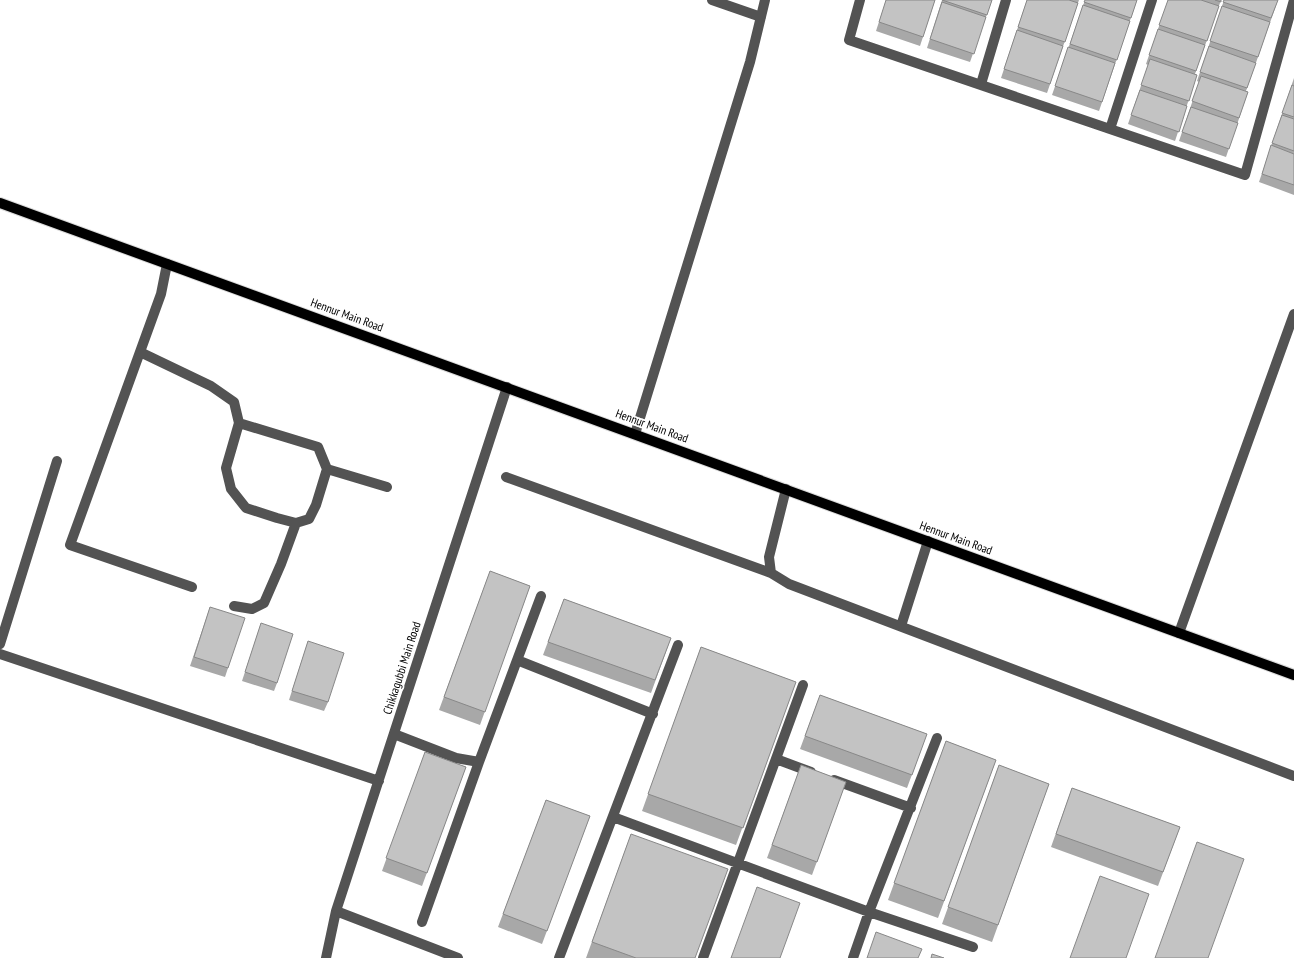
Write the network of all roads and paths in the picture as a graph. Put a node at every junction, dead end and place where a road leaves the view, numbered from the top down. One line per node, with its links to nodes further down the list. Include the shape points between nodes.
1 (712, 0): 7 (street)
2 (765, 0): 7 (street)
3 (860, 0): 8 (street, via 849,40)
4 (1006, 0): 8 (street)
5 (1152, 0): 9 (street)
6 (1294, 0): 9 (street, via 1245,175)
7 (761, 17): 16 (street, via 750,62)
8 (980, 84): 9 (street)
9 (1110, 129)
10 (0, 203): 11 (main road, Hennur Main Road)
11 (167, 264): 13 (street, via 161,294); 14 (main road, Hennur Main Road)
12 (1294, 314): 29 (street)
13 (140, 352): 15 (street, via 211,386 234,402); 25 (street, via 70,545)
14 (507, 387): 16 (main road, Hennur Main Road); 37 (street, Chikkagubbi Main Road)
15 (239, 423): 18 (street, via 318,447); 22 (street, via 226,468 231,489 246,508)
16 (636, 434): 21 (main road, Hennur Main Road)
17 (57, 461): 30 (street)
18 (327, 469): 20 (street); 22 (street, via 309,519)
19 (506, 477): 24 (street)
20 (387, 487)
21 (786, 489): 23 (main road, Hennur Main Road); 24 (street, via 770,557)
22 (296, 523): 27 (street, via 264,602 252,609)
23 (928, 541): 28 (street); 29 (main road, Hennur Main Road)
24 (771, 573): 28 (street, via 789,584)
25 (192, 587)
26 (542, 596): 33 (street)
27 (234, 606)
28 (901, 626): 41 (street)
29 (1179, 633): 34 (main road, Hennur Main Road)
30 (0, 644)
31 (678, 645): 36 (street)
32 (0, 654): 42 (street)
33 (517, 660): 36 (street); 40 (street)
34 (1294, 675)
35 (803, 685): 39 (street)
36 (652, 714): 44 (street)
37 (394, 734): 40 (street, via 456,758); 42 (street, Chikkagubbi Main Road)
38 (937, 738): 43 (street)
39 (776, 759): 43 (street); 45 (street)
40 (479, 762): 48 (street)
41 (1294, 776)
42 (379, 780): 46 (street, Chikkagubbi Main Road)
43 (911, 808): 47 (street)
44 (613, 817): 45 (street); 52 (street)
45 (738, 863): 47 (street); 53 (street)
46 (336, 911): 50 (street, Chikkagubbi Main Road); 51 (street)
47 (869, 912): 49 (street); 54 (street)
48 (422, 922)
49 (973, 947)
50 (326, 958)
51 (458, 958)
52 (559, 958)
53 (703, 958)
54 (853, 958)

